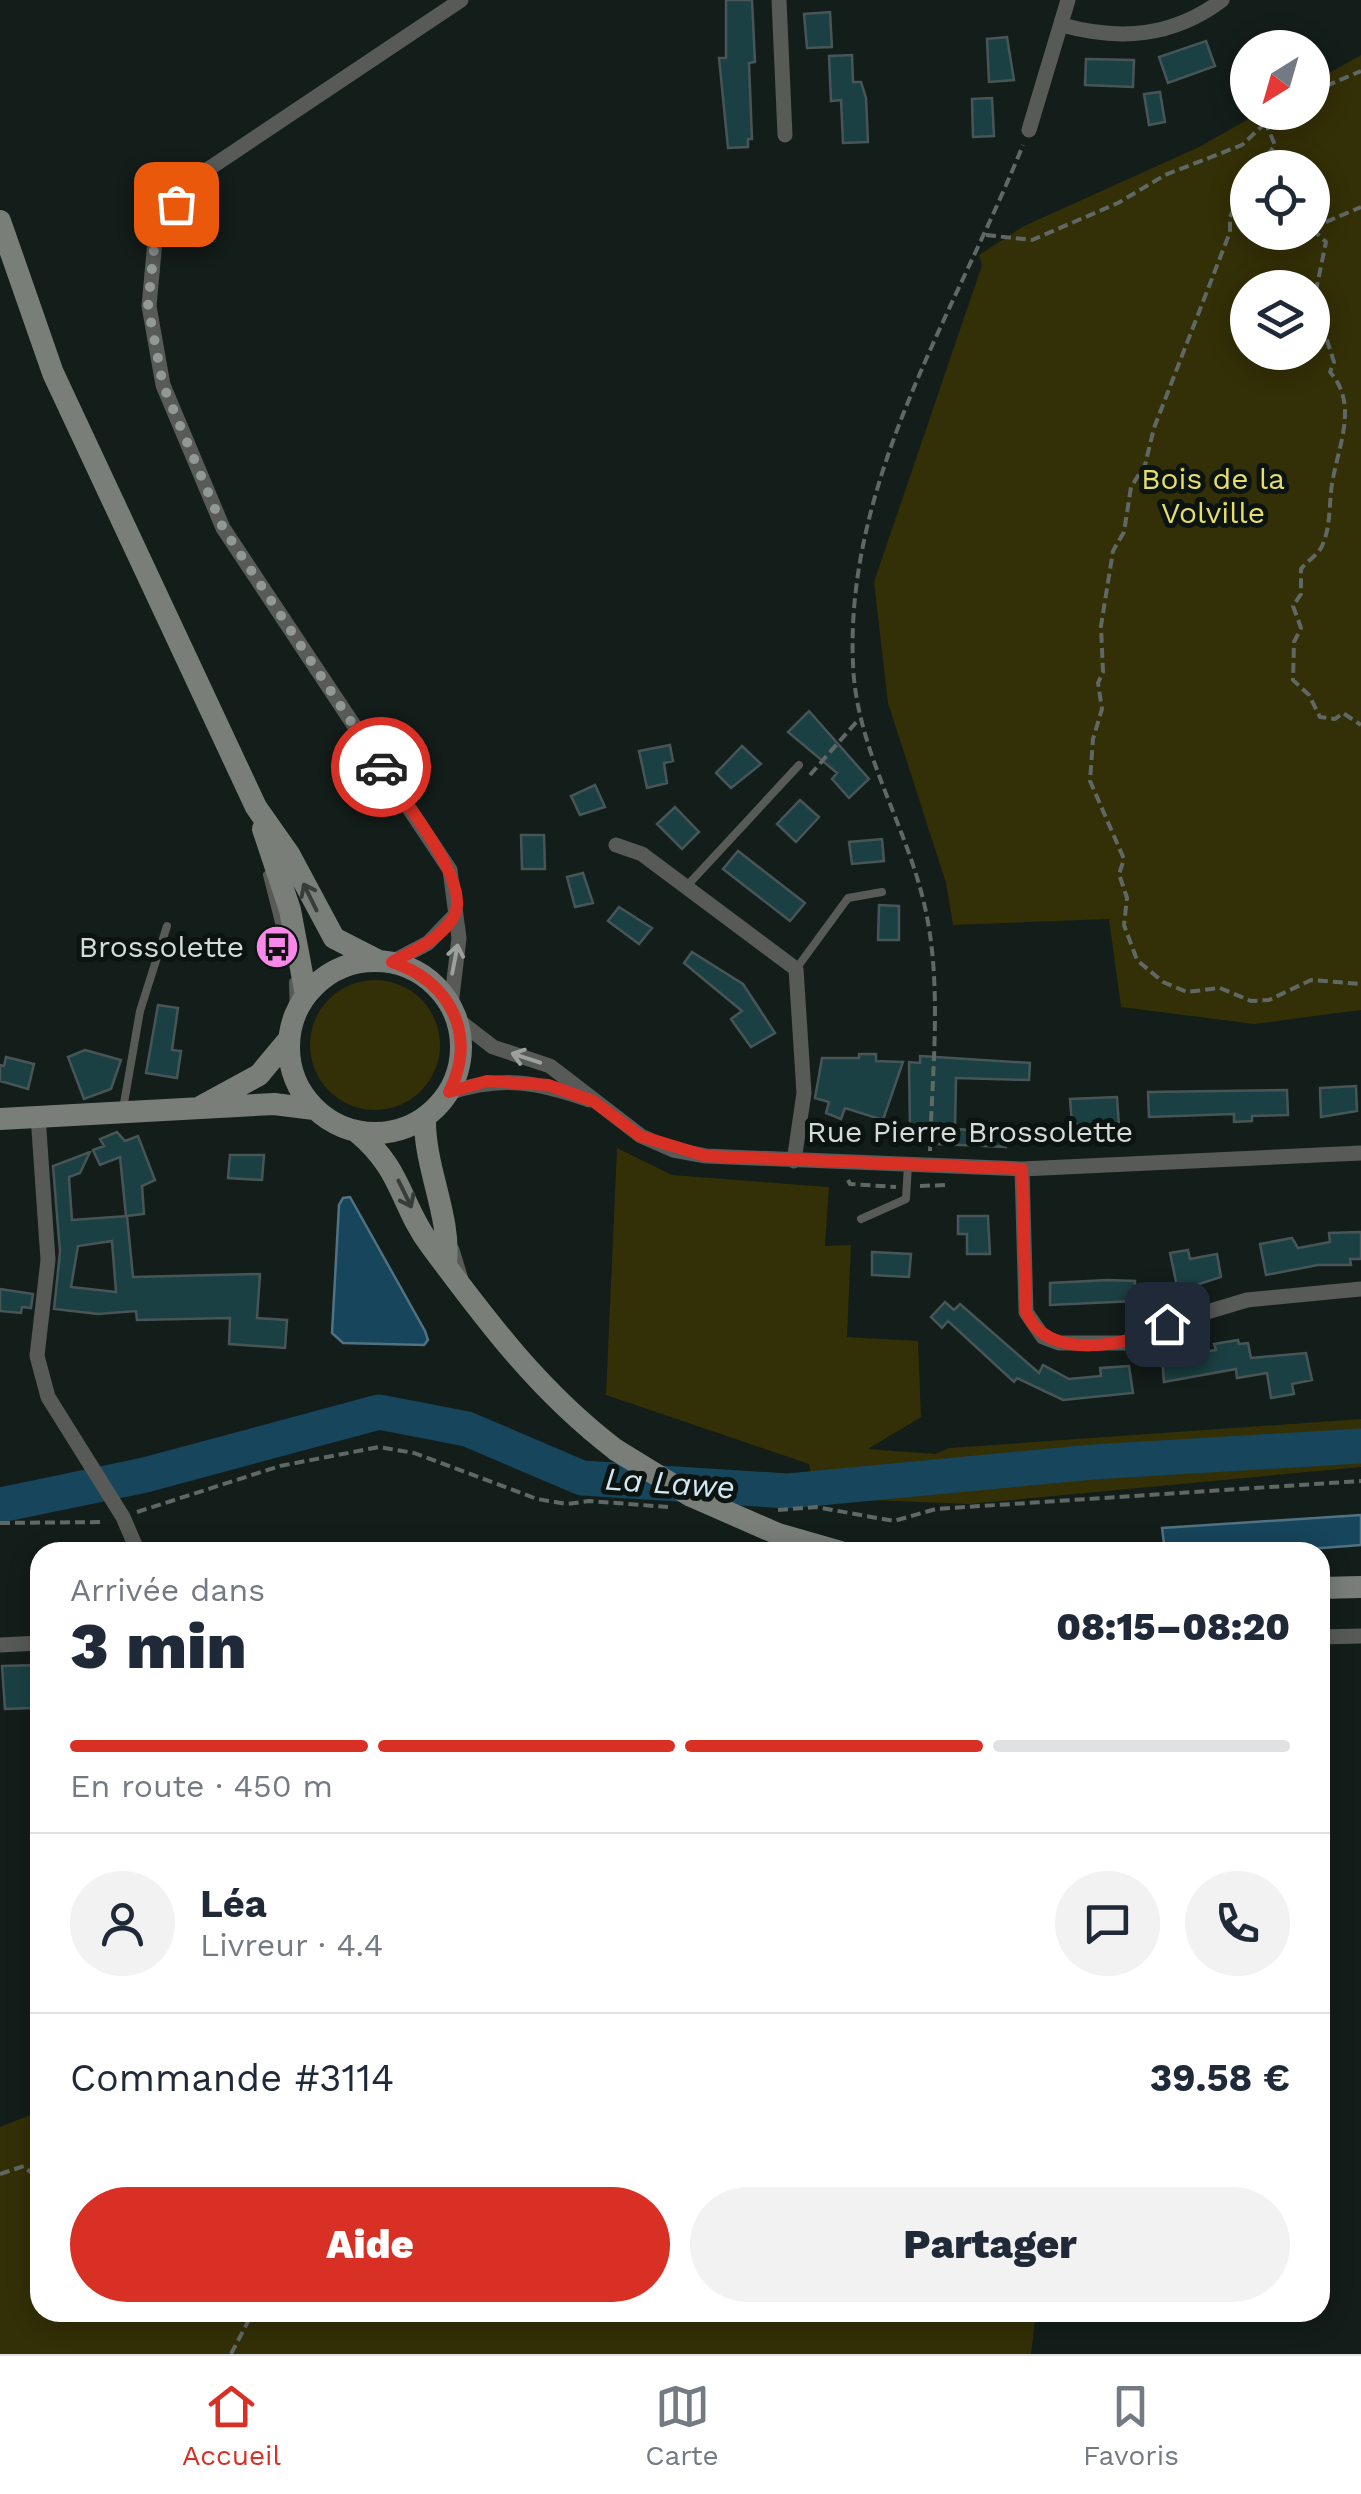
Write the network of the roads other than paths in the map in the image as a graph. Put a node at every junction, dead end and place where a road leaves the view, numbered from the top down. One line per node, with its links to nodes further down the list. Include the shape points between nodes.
1 (461, 0): 14 (street, via 195,178 156,230 148,306 163,385 223,528 450,870)
2 (779, 0): 7 (street)
3 (1068, 0): 5 (street)
4 (1222, 0): 5 (street, via 1178,26 1141,35 1099,35)
5 (1062, 25): 6 (street)
6 (1029, 130)
7 (785, 135)
8 (0, 221): 10 (main road, via 53,373)
9 (799, 765): 12 (lane)
10 (256, 806): 16 (main road, one-way to 10, via 334,938); 19 (main road, via 290,910)
11 (616, 845): 12 (street, via 642,854)
12 (684, 888): 17 (street)
13 (882, 892): 17 (lane, via 848,898)
14 (456, 914): 16 (street, via 428,943); 18 (street, one-way to 14)
15 (167, 926): 24 (lane, via 140,1011)
16 (386, 962): 18 (main road, via 426,977); 19 (main road, via 338,969)
17 (796, 969): 30 (street, via 804,1093)
18 (454, 1012): 20 (main road, via 460,1065); 21 (street, Rue Pierre Brossolette, one-way to 18, via 550,1066 492,1047)
19 (296, 1017): 22 (main road, via 258,1075); 23 (main road, via 296,1084)
20 (449, 1092): 21 (street, Rue Pierre Brossolette, via 518,1080); 25 (main road)
21 (593, 1101): 30 (street, Rue Pierre Brossolette, via 640,1136 673,1150)
22 (199, 1108): 23 (main road); 24 (main road)
23 (314, 1109): 28 (main road)
24 (122, 1114): 26 (main road)
25 (429, 1115): 28 (main road, via 392,1132); 34 (main road, via 426,1156 448,1242); 36 (lane)
26 (38, 1116): 27 (main road); 37 (street, via 48,1260 37,1356 48,1397)
27 (0, 1119)
28 (357, 1132): 34 (main road, one-way to 34, via 391,1165 429,1244)
29 (1361, 1152): 32 (street, Rue Pierre Brossolette)
30 (794, 1161): 31 (street, Rue Pierre Brossolette)
31 (908, 1165): 32 (street, Rue Pierre Brossolette); 33 (lane, via 906,1199)
32 (1022, 1169): 35 (street, via 1026,1312 1032,1326 1059,1343 1127,1343 1247,1300)
33 (860, 1219)
34 (446, 1263): 36 (main road)
35 (1361, 1289)
36 (469, 1301): 38 (main road, bridge, via 564,1410 616,1450 690,1496)
37 (134, 1542)
38 (806, 1542)
39 (1330, 1588): 40 (main road)
40 (1361, 1588)
41 (1361, 1636): 42 (street)
42 (1330, 1637)
43 (30, 1644): 44 (street)
44 (0, 1645)

